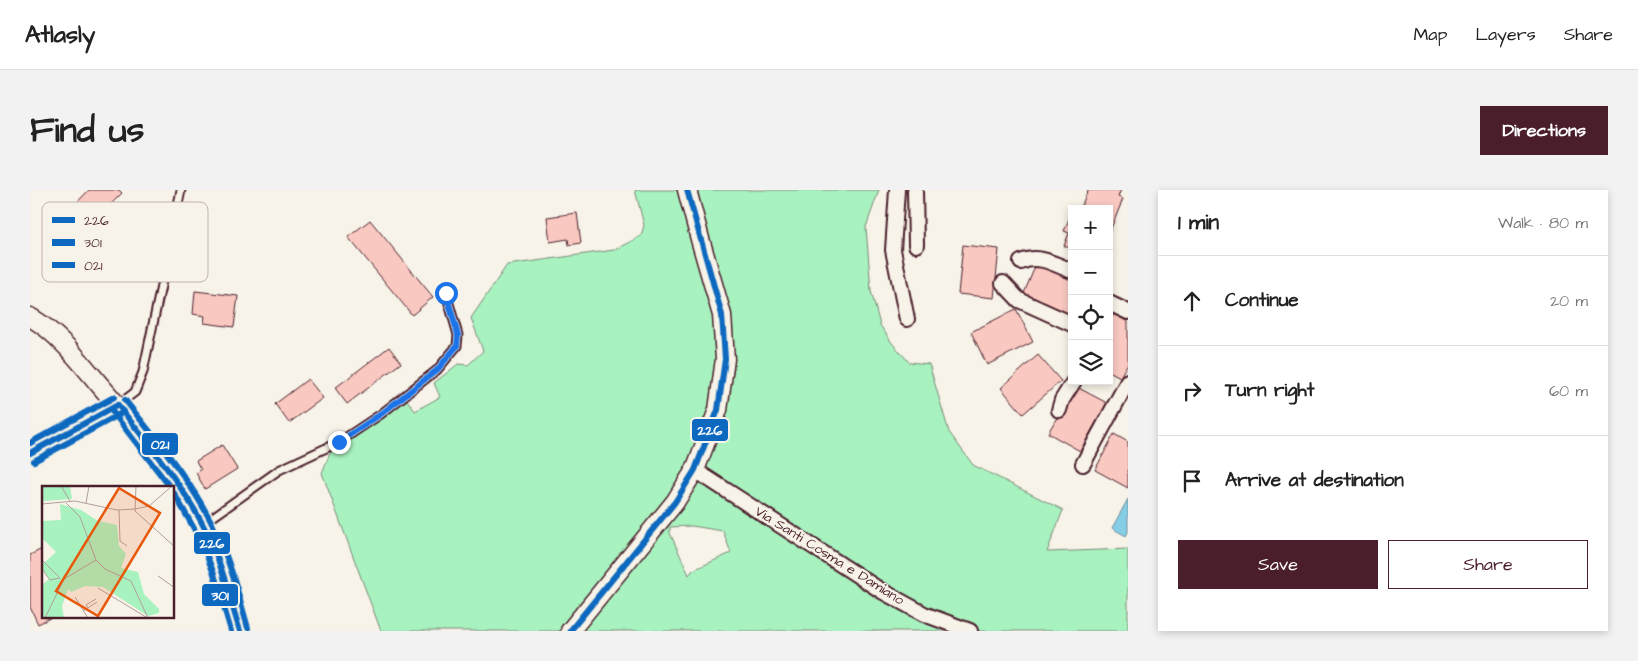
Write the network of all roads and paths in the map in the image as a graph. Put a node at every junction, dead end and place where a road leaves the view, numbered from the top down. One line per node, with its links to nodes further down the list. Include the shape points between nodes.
1 (687, 190): 21 (street, via 722,315 726,358 718,410)
2 (897, 190): 13 (street, via 893,250)
3 (915, 190): 4 (street)
4 (916, 245)
5 (1020, 262): 6 (street, via 1041,258)
6 (1068, 269)
7 (162, 282): 17 (lane, via 143,372 135,392)
8 (1003, 283): 14 (street, via 1019,300)
9 (446, 293): 22 (lane, via 458,335 457,346 437,370 339,442 279,470)
10 (1113, 306): 11 (street)
11 (1128, 312)
12 (30, 317): 17 (street, via 66,347)
13 (907, 319)
14 (1068, 322)
15 (1128, 381): 20 (street)
16 (1071, 385): 18 (street)
17 (118, 405): 19 (street); 22 (street, via 175,480)
18 (1059, 410)
19 (30, 453)
20 (1083, 464)
21 (695, 470): 24 (street, via 675,502); 25 (street, Via Santi Cosma e Damiano, via 880,590 924,614)
22 (202, 524): 23 (street, via 214,549)
23 (240, 631)
24 (570, 631)
25 (970, 631)

